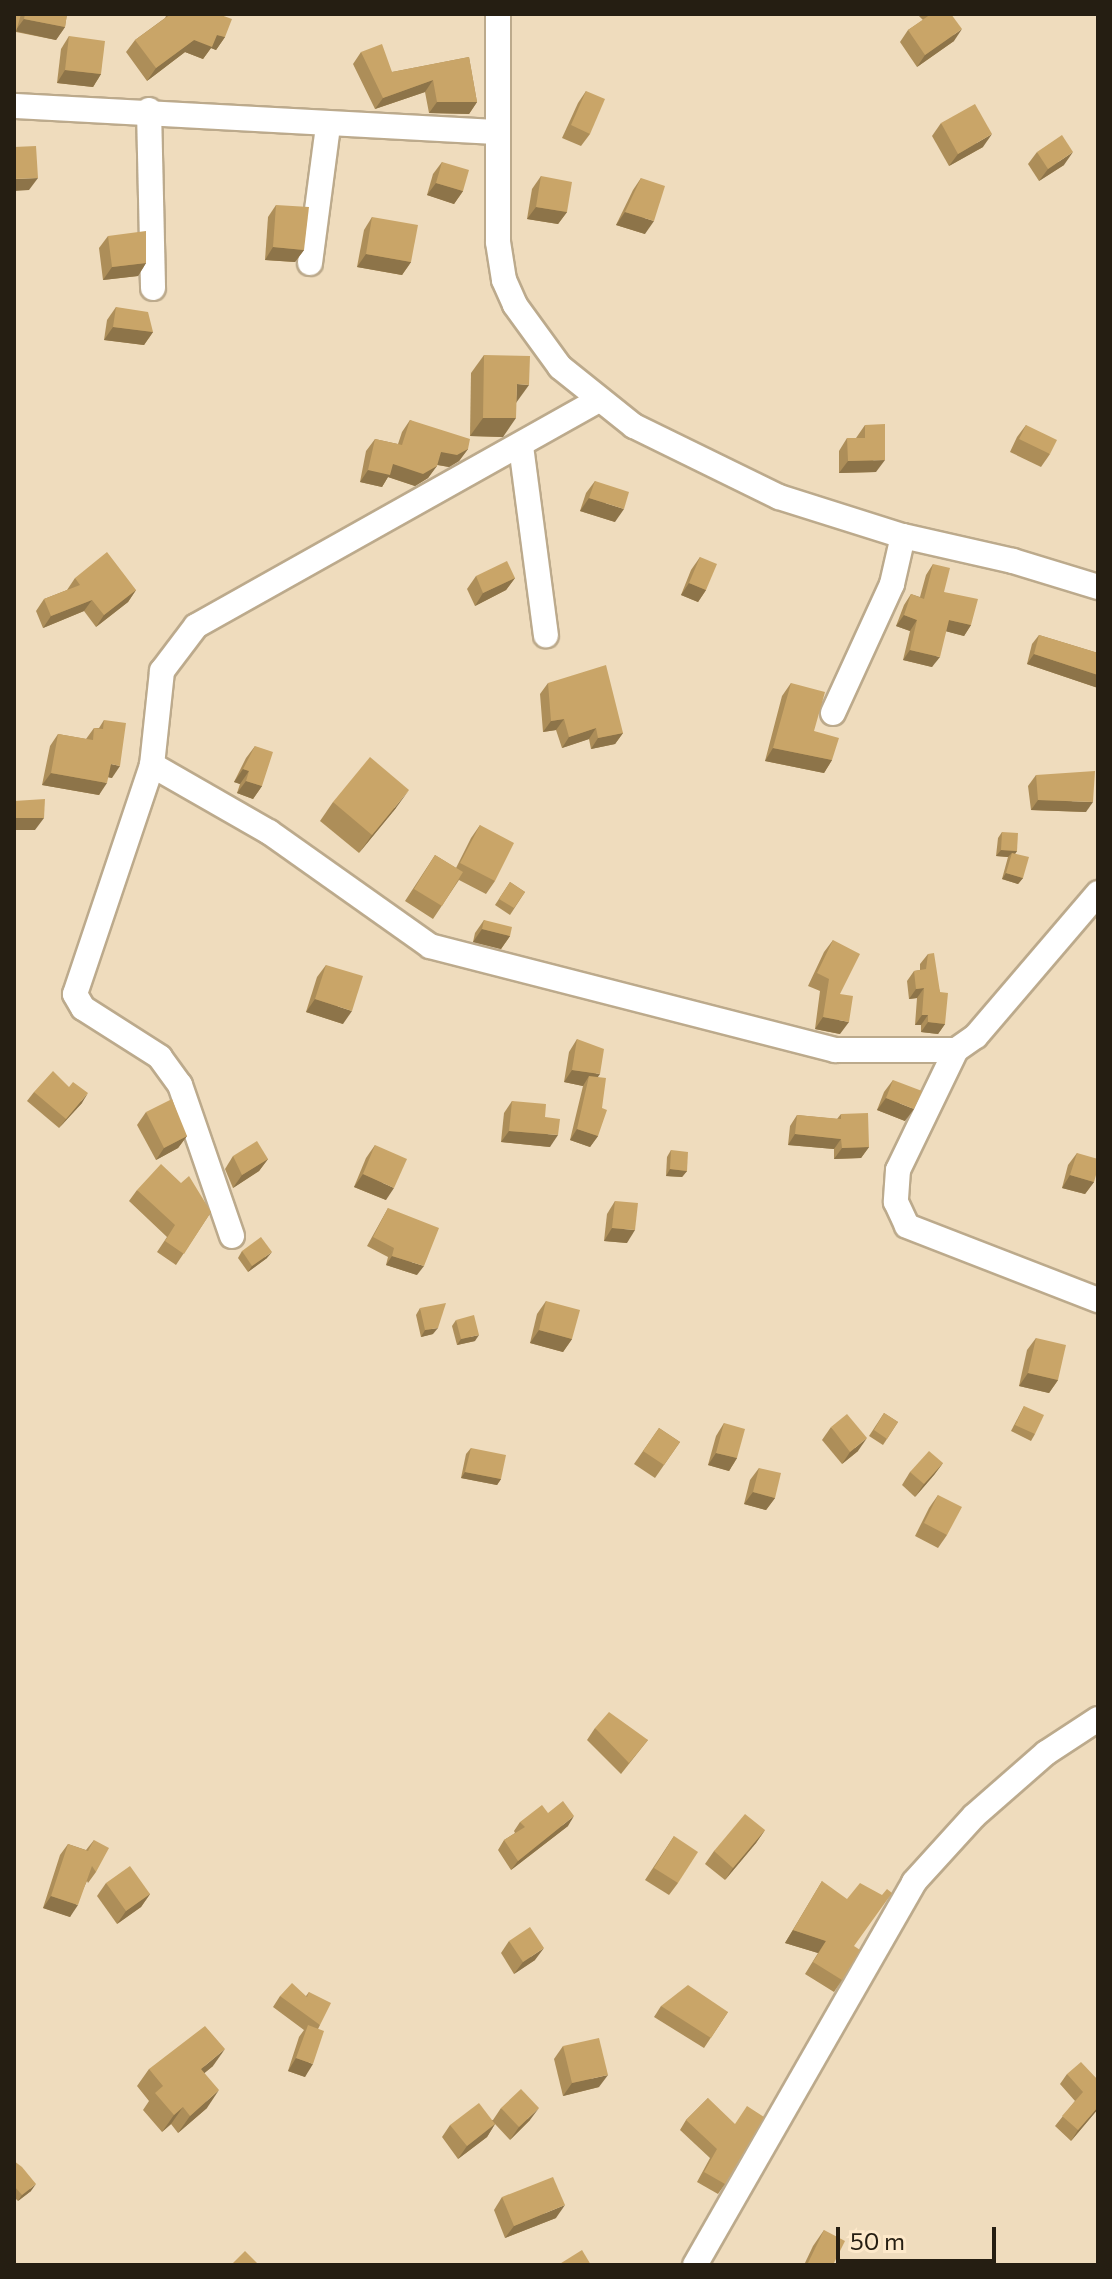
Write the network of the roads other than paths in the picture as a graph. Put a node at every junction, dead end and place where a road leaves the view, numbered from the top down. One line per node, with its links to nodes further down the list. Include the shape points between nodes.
1 (498, 14): 5 (street)
2 (14, 106): 3 (street)
3 (149, 110): 4 (street); 7 (street)
4 (328, 126): 5 (street); 6 (street)
5 (497, 132): 8 (street, via 498,242 504,280 515,305 560,367)
6 (310, 263)
7 (153, 288)
8 (597, 401): 9 (street); 10 (street, via 634,426 779,497)
9 (521, 446): 12 (street); 14 (street, via 196,626 162,671)
10 (903, 536): 11 (street); 13 (street, via 892,584)
11 (1098, 587)
12 (546, 635)
13 (833, 713)
14 (152, 765): 16 (street, via 269,832 410,934 457,957 619,992 835,1050); 17 (street, via 75,994 83,1008 160,1057 180,1085)
15 (1098, 893): 16 (street, via 976,1036)
16 (956, 1050): 18 (street, via 898,1170 896,1202 907,1226)
17 (232, 1236)
18 (1098, 1300)
19 (1098, 1719): 20 (street, via 1046,1753 974,1816 914,1882)
20 (695, 2265)

